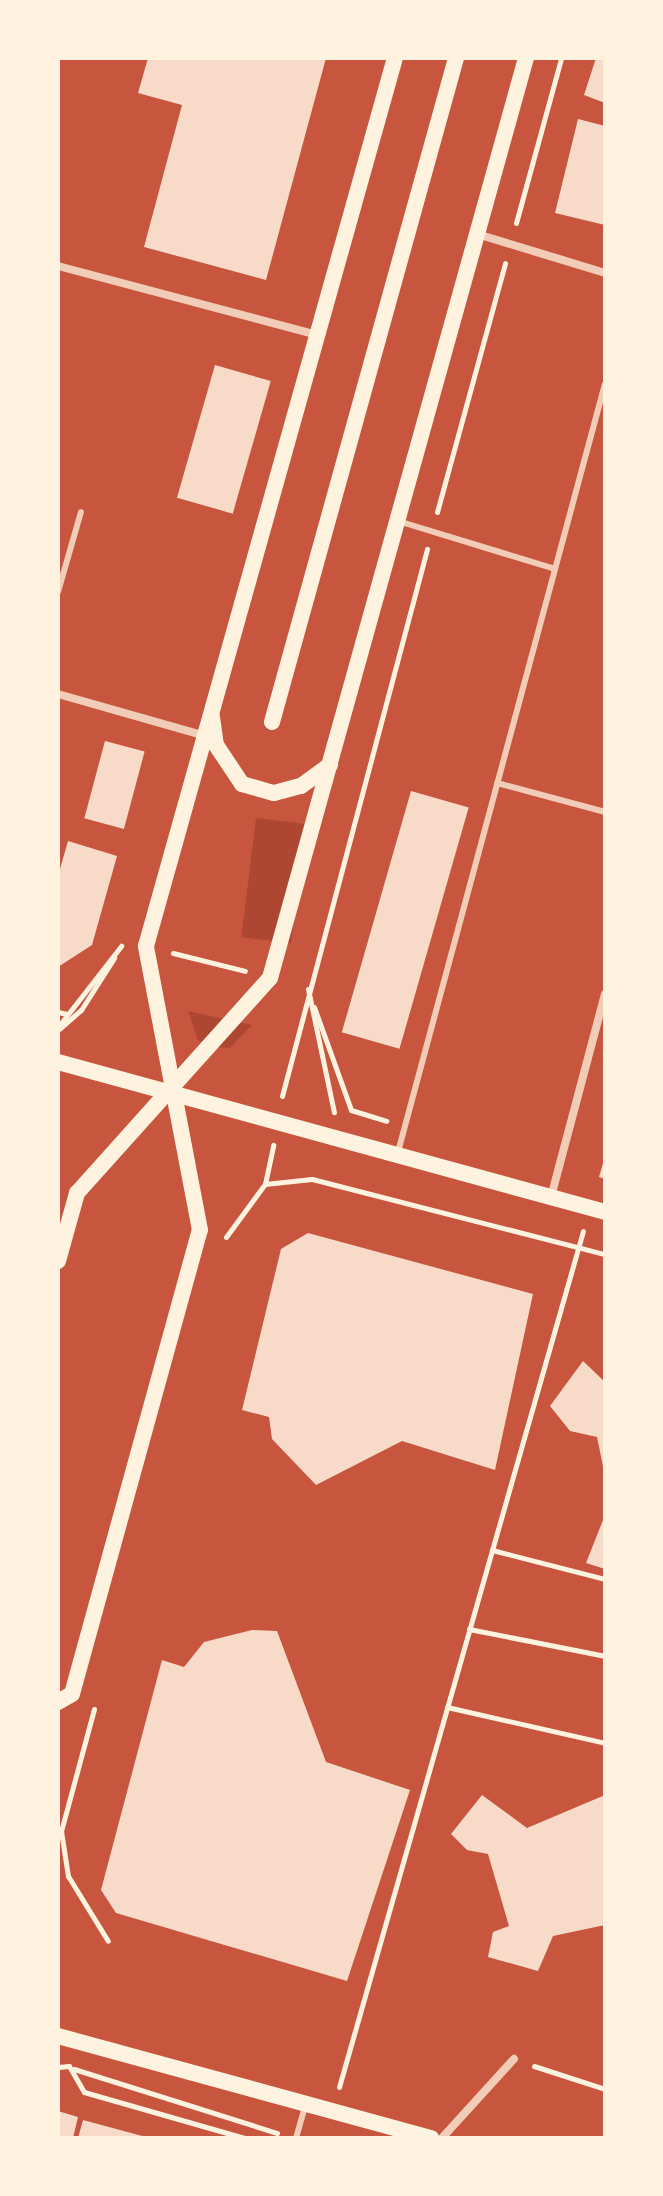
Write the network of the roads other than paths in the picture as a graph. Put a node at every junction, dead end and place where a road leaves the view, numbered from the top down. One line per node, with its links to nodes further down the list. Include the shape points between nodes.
1 (395, 58): 7 (main road)
2 (456, 58): 15 (main road)
3 (526, 58): 4 (main road)
4 (477, 234): 6 (street); 10 (main road)
5 (58, 266): 7 (street)
6 (605, 273)
7 (317, 335): 14 (main road)
8 (605, 384): 11 (lane)
9 (81, 512): 12 (lane)
10 (398, 521): 11 (lane); 17 (main road)
11 (555, 569): 18 (lane)
12 (58, 592)
13 (58, 694): 16 (street)
14 (212, 711): 16 (main road); 17 (main road, via 216,745 242,784 274,793 301,786)
15 (272, 722)
16 (205, 736): 23 (main road, via 146,946)
17 (330, 765): 23 (main road, via 270,978)
18 (497, 783): 19 (lane); 24 (lane)
19 (605, 812)
20 (605, 994): 21 (street)
21 (602, 1014): 25 (street)
22 (58, 1062): 23 (main road)
23 (170, 1094): 24 (main road); 27 (main road, via 77,1193); 28 (main road, via 200,1230 72,1694)
24 (397, 1155): 25 (main road)
25 (551, 1197): 26 (main road)
26 (597, 1210)
27 (58, 1261)
28 (58, 1702)
29 (58, 2036): 31 (main road)
30 (514, 2059): 34 (street)
31 (306, 2104): 32 (lane); 33 (main road)
32 (296, 2138)
33 (431, 2138)
34 (442, 2138)

